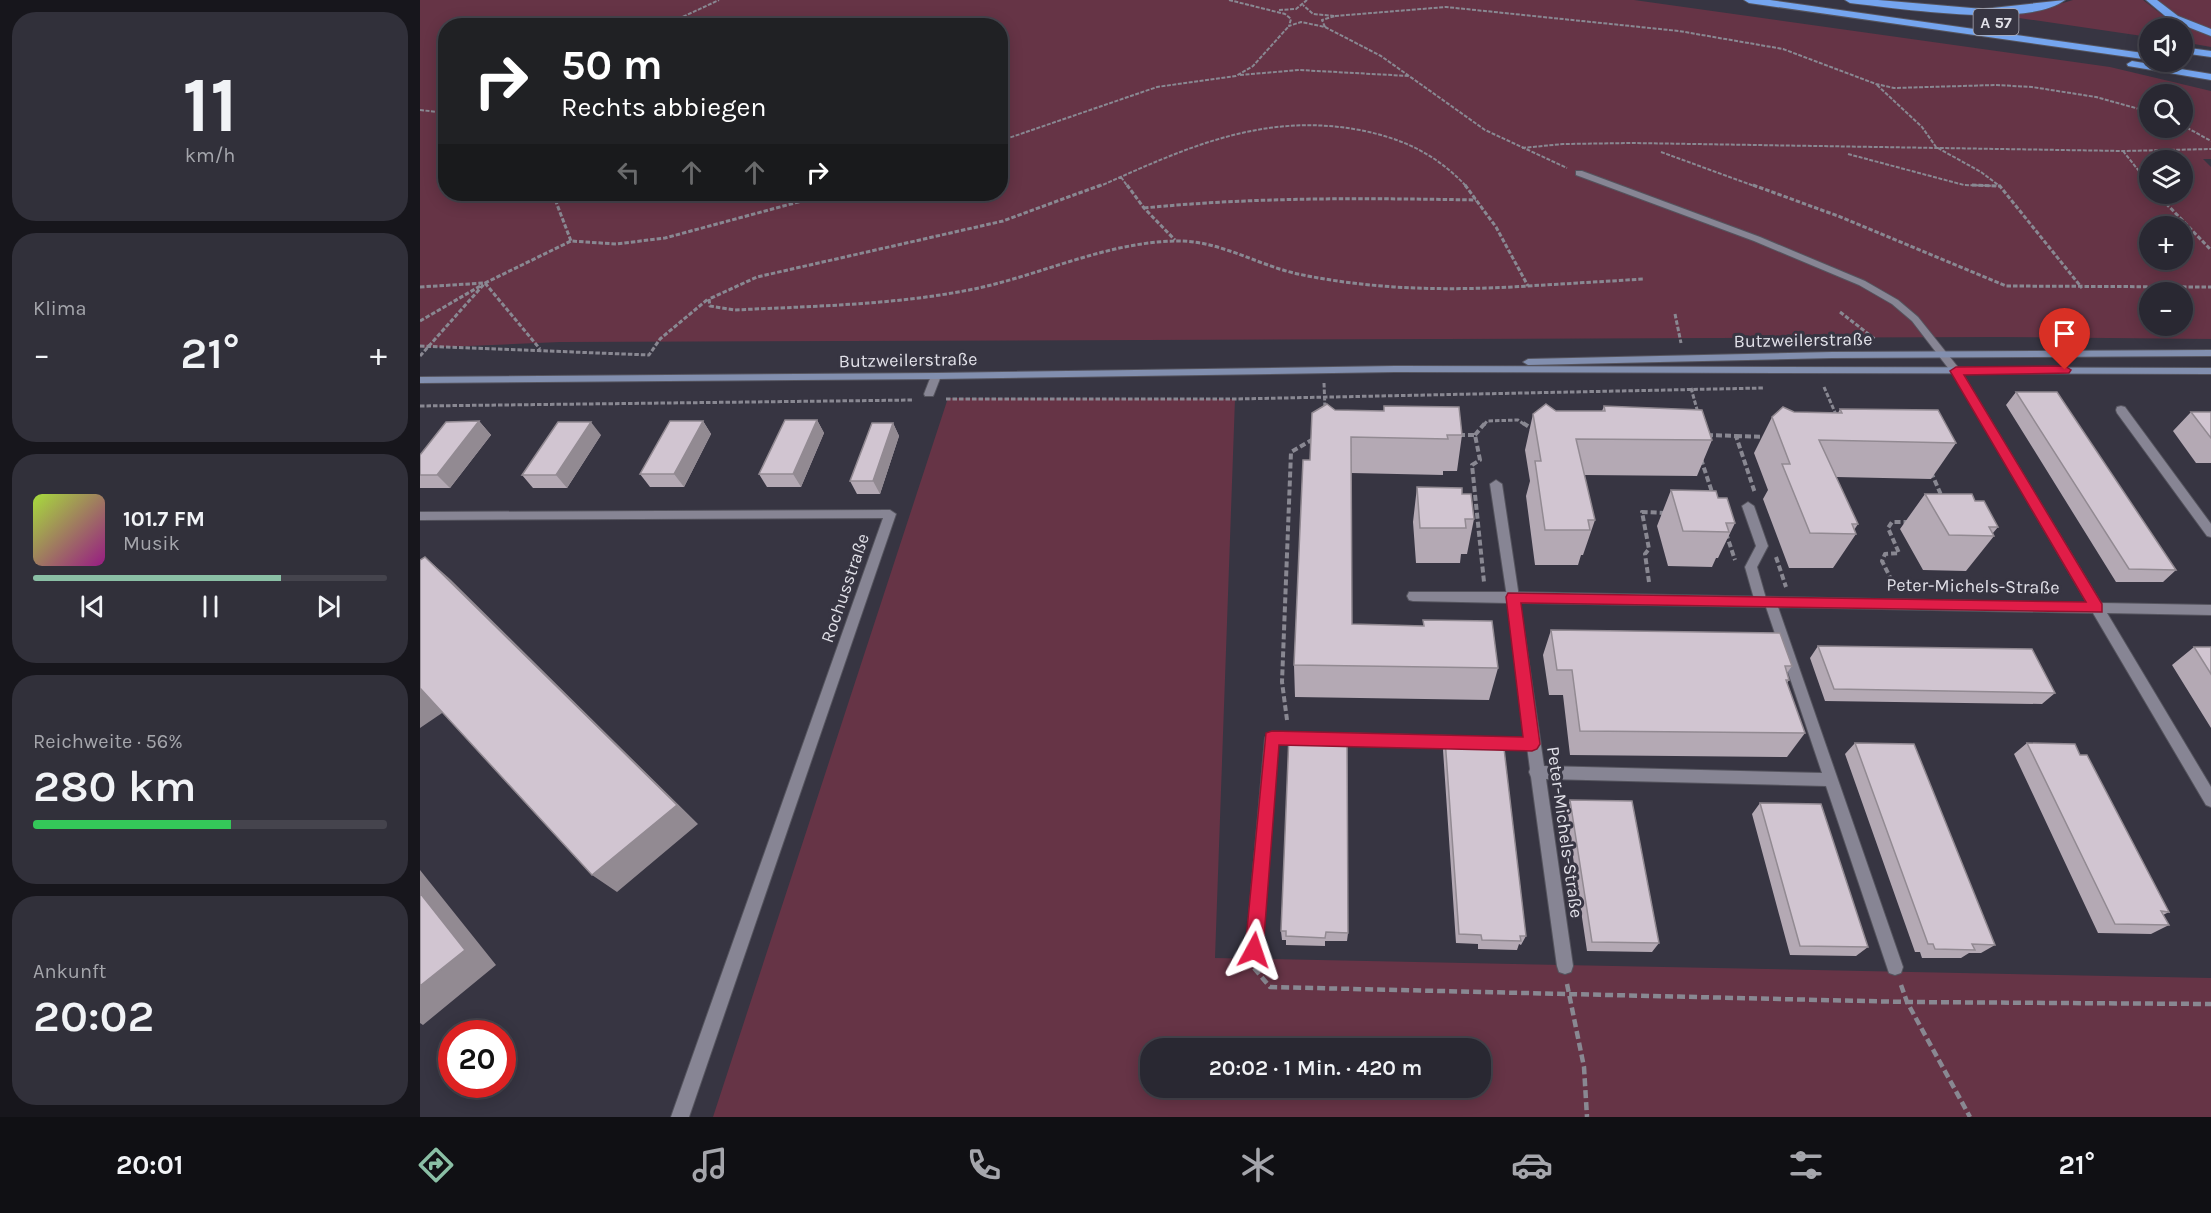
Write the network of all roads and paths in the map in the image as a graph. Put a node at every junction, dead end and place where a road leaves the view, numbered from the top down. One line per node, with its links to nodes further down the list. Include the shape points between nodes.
1 (718, 0): 12 (path)
2 (1229, 0): 10 (path)
3 (1307, 0): 9 (path)
4 (1749, 0): 14 (highway, A 57)
5 (1842, 0): 13 (highway, A 57)
6 (1851, 0): 7 (highway, via 1990,11 2026,9)
7 (2060, 0)
8 (2151, 0): 17 (highway, via 2174,18)
9 (1303, 5): 10 (path, via 1292,10); 11 (path, via 1312,14)
10 (1269, 9): 15 (path, via 1289,16)
11 (1335, 16): 16 (path, via 1322,20); 28 (path, via 1446,7 1679,31 1783,49)
12 (680, 18)
13 (1995, 22)
14 (1918, 23): 20 (highway, A 57); 21 (highway, via 1991,41)
15 (1289, 26): 16 (path, via 1301,22); 24 (path, via 1253,66)
16 (1325, 27): 25 (path)
17 (2211, 33)
18 (2193, 52): 19 (highway)
19 (2211, 54)
20 (2139, 55)
21 (2121, 62): 26 (highway); 27 (highway)
22 (2193, 64): 23 (highway)
23 (2211, 67)
24 (1236, 76): 25 (path, via 1299,70); 33 (path, via 1157,87)
25 (1411, 76): 36 (path, via 1459,114)
26 (2211, 77)
27 (2211, 83)
28 (1876, 84): 29 (path, via 1904,88 2032,87 2096,97); 35 (path, via 1922,127)
29 (2139, 109)
30 (420, 111): 31 (path)
31 (438, 112)
32 (2193, 131): 34 (path)
33 (1008, 138)
34 (2211, 141)
35 (1936, 147): 36 (path, via 1633,143); 38 (path); 44 (path)
36 (1522, 148): 42 (path)
37 (2211, 149): 38 (path)
38 (2123, 150): 41 (path)
39 (1661, 152): 58 (path, via 1828,212 2006,286)
40 (1848, 154): 44 (path, via 1964,185)
41 (2139, 171)
42 (1579, 173): 68 (street, via 1862,283 1902,307)
43 (1121, 177): 45 (path, via 1222,137 1262,126 1333,123 1417,147 1463,181); 49 (path); 59 (path, via 1008,220 767,273 726,288)
44 (2000, 186): 58 (path)
45 (1477, 200): 49 (path, via 1333,198 1217,201); 56 (path, via 1505,239)
46 (555, 201): 51 (path)
47 (802, 201): 51 (path, via 665,238 616,244)
48 (2167, 204): 52 (path)
49 (1144, 208): 50 (path)
50 (1175, 240): 56 (path, via 1207,244 1288,272 1336,280 1385,286); 59 (path, via 974,289 894,302 735,310 710,306)
51 (572, 241): 54 (path)
52 (2211, 250)
53 (1644, 279): 56 (path)
54 (485, 283): 55 (path); 62 (path); 65 (path); 66 (path)
55 (420, 287)
56 (1528, 287)
57 (2211, 287): 58 (path)
58 (2082, 288)
59 (709, 299): 66 (path, via 660,339 649,355)
60 (1840, 312): 63 (path)
61 (1675, 314): 70 (path)
62 (420, 321)
63 (1878, 340)
64 (420, 346): 65 (path)
65 (428, 346): 66 (path); 69 (path)
66 (540, 349)
67 (2211, 353): 68 (main road, Butzweilerstraße)
68 (1945, 355): 70 (main road, Butzweilerstraße); 74 (street)
69 (420, 356)
70 (1685, 358): 71 (main road, Butzweilerstraße)
71 (1395, 369): 72 (main road, Butzweilerstraße); 73 (main road, Butzweilerstraße)
72 (1323, 370): 76 (main road, Butzweilerstraße); 83 (path)
73 (1687, 371): 74 (main road, Butzweilerstraße); 82 (path)
74 (1956, 371): 75 (main road, Butzweilerstraße); 119 (street)
75 (2211, 371)
76 (936, 376): 77 (main road, Butzweilerstraße); 84 (street)
77 (420, 380)
78 (1813, 387): 79 (path)
79 (1824, 387): 80 (path); 91 (path)
80 (1835, 387)
81 (1769, 388): 82 (path)
82 (1691, 389): 83 (path); 89 (path)
83 (1326, 396): 84 (path); 88 (path)
84 (933, 397)
85 (915, 400): 86 (path)
86 (420, 406)
87 (2121, 410): 110 (street)
88 (1324, 415)
89 (1700, 417)
90 (1703, 426): 95 (path)
91 (1841, 427)
92 (1323, 433): 121 (path, via 1292,452 1282,682)
93 (1451, 435): 94 (path)
94 (1475, 435): 96 (path, via 1488,421 1518,420); 113 (path, via 1479,460 1472,465)
95 (1706, 435): 97 (path); 98 (path)
96 (1543, 436)
97 (1700, 436)
98 (1736, 436): 99 (path); 105 (path)
99 (1769, 436)
100 (1700, 456): 103 (path)
101 (1927, 464): 104 (path, via 1943,496)
102 (1496, 484): 114 (street)
103 (1714, 497)
104 (1931, 498)
105 (1753, 505): 116 (street, via 1762,546 1751,567)
106 (1671, 513): 115 (path, via 1642,512)
107 (420, 516): 132 (street, Rochusstraße, via 890,514)
108 (1912, 522): 118 (path, via 1892,522 1888,528 1899,553 1885,554 1882,561)
109 (1724, 528): 116 (path)
110 (2211, 533)
111 (1774, 550): 117 (path)
112 (1413, 596): 113 (street, Peter-Michels-Straße)
113 (1486, 597): 114 (street, Peter-Michels-Straße)
114 (1513, 597): 115 (street, Peter-Michels-Straße); 122 (street, Peter-Michels-Straße)
115 (1652, 600): 116 (street, Peter-Michels-Straße)
116 (1760, 602): 117 (street, Peter-Michels-Straße); 124 (street)
117 (1791, 603): 118 (street, Peter-Michels-Straße)
118 (1904, 604): 119 (street, Peter-Michels-Straße)
119 (2097, 608): 120 (street, Peter-Michels-Straße); 125 (street)
120 (2211, 610)
121 (1287, 738): 122 (street); 126 (street, via 1272,738)
122 (1532, 744): 123 (street, Peter-Michels-Straße)
123 (1536, 772): 124 (street); 127 (street, Peter-Michels-Straße)
124 (1830, 780): 128 (street)
125 (2211, 800)
126 (1254, 950): 129 (path, via 1254,970 1270,987)
127 (1565, 966)
128 (1895, 967)
129 (1569, 993): 130 (path); 133 (path, via 1585,1076)
130 (1907, 1002): 131 (path); 134 (path)
131 (2211, 1004)
132 (680, 1117)
133 (1587, 1117)
134 (1970, 1117)

